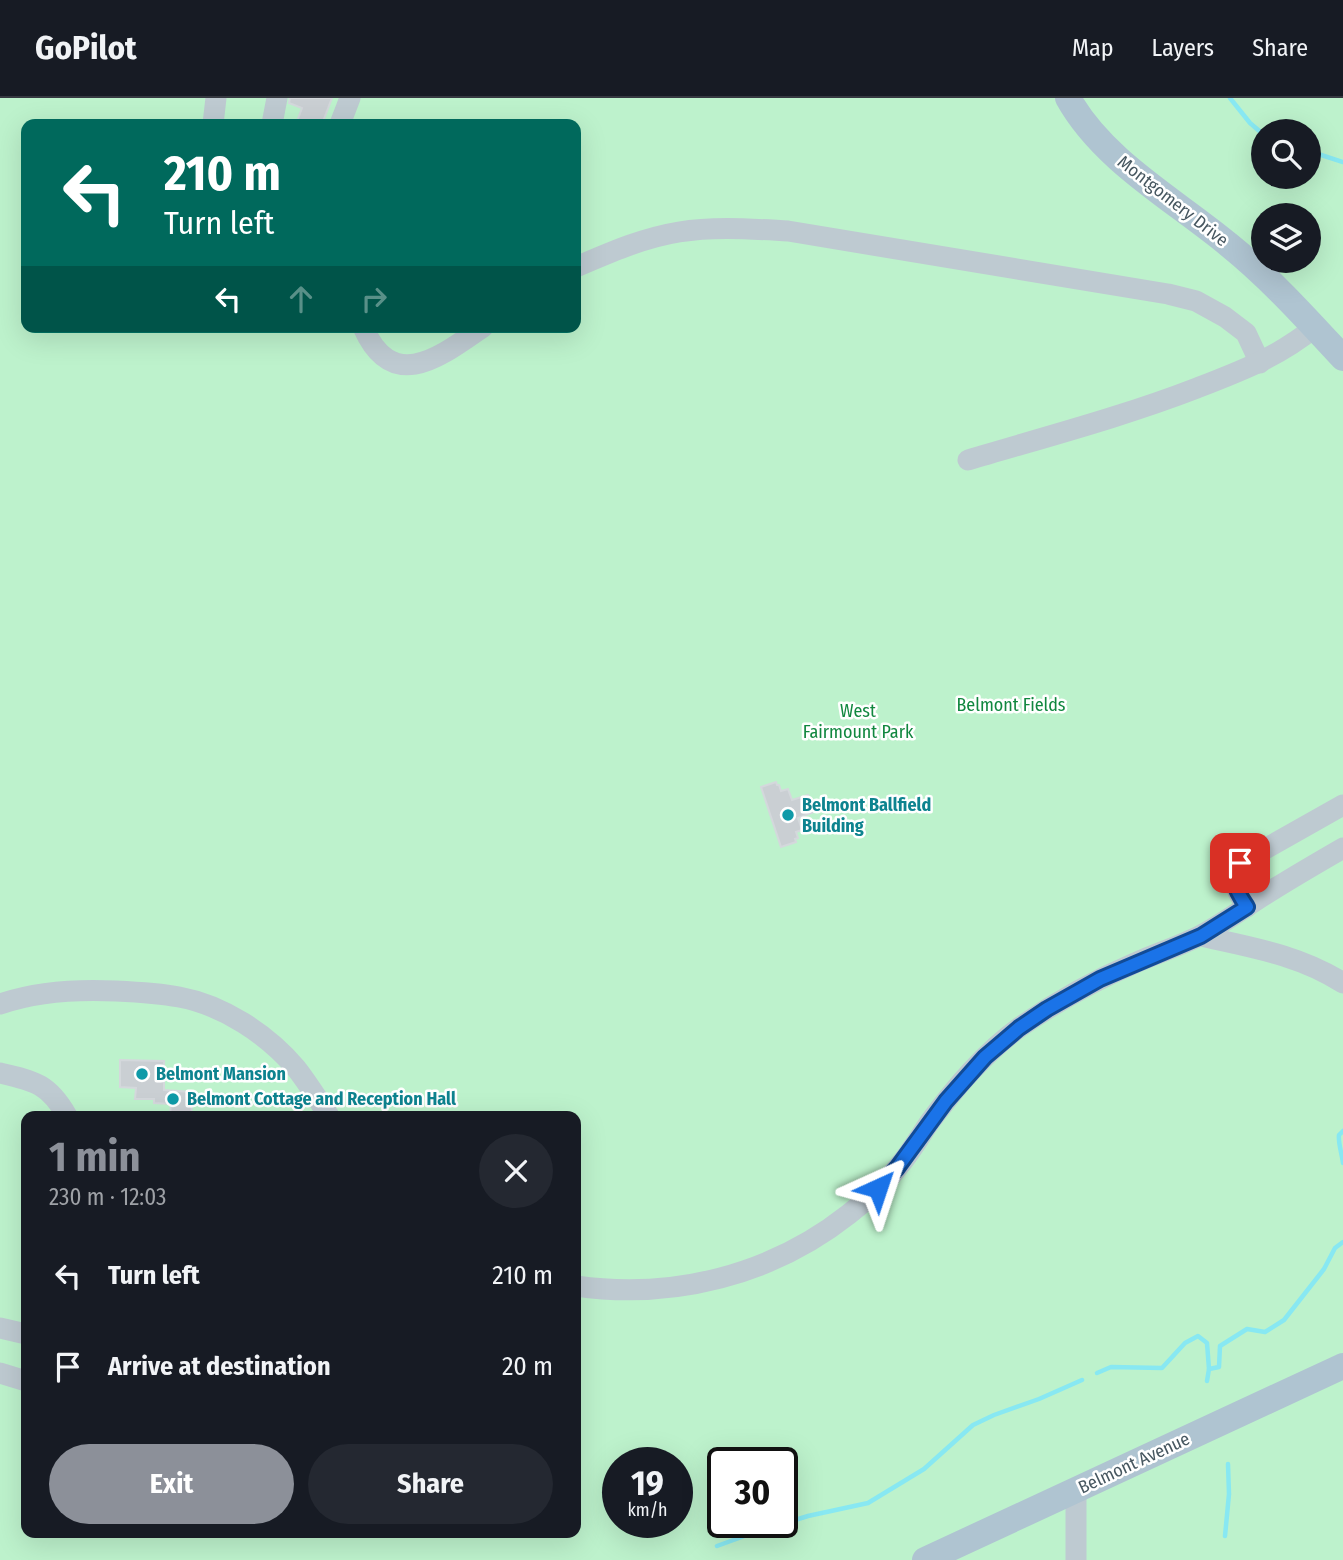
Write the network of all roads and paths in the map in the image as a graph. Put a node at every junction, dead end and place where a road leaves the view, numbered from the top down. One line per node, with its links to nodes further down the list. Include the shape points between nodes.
1 (216, 98): 5 (street)
2 (277, 98): 6 (street)
3 (350, 98): 7 (street)
4 (1068, 98): 9 (main road, Montgomery Drive, via 1112,152 1232,247)
5 (213, 119)
6 (273, 119)
7 (342, 119)
8 (581, 265): 13 (street, via 631,244 678,232 788,231 1196,301 1246,333)
9 (1315, 327): 12 (main road, Montgomery Drive); 13 (street)
10 (366, 333): 11 (street, via 394,363 418,365)
11 (473, 333)
12 (1343, 358)
13 (1260, 363): 14 (street, via 1150,406)
14 (968, 460)
15 (1343, 805): 17 (street, via 1240,863 1233,877)
16 (1343, 848): 17 (street)
17 (1247, 907): 18 (street)
18 (1201, 936): 19 (street, via 1296,959); 24 (street, via 1100,979 1003,1041 946,1101 878,1188 839,1222 798,1248 755,1268 702,1283 637,1290)
19 (1343, 984)
20 (0, 1004): 23 (street, via 42,993 90,990 199,1002 242,1023 282,1054)
21 (0, 1073): 22 (street, via 32,1080 57,1099)
22 (64, 1111)
23 (326, 1111)
24 (581, 1287)
25 (0, 1328): 26 (street)
26 (21, 1333)
27 (1343, 1366): 30 (main road, Belmont Avenue)
28 (0, 1373): 29 (street)
29 (21, 1379)
30 (1076, 1490): 31 (main road, Belmont Avenue); 32 (street)
31 (925, 1560)
32 (1076, 1560)

